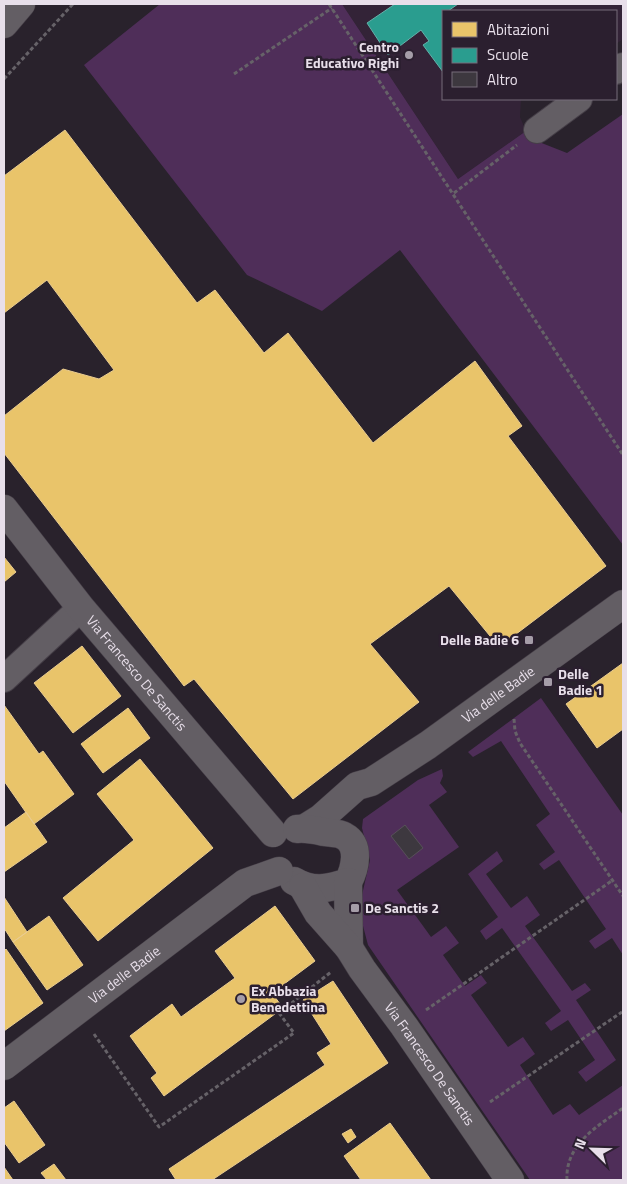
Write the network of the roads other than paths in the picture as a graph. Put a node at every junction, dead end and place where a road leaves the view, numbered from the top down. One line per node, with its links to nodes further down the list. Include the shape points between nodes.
1 (21, 4): 2 (street)
2 (4, 24)
3 (578, 100): 4 (street)
4 (537, 130)
5 (4, 509): 7 (street, Via Francesco De Sanctis)
6 (623, 604): 9 (street, Via delle Badie, via 428,745)
7 (81, 608): 8 (street); 12 (street, Via Francesco De Sanctis)
8 (4, 679)
9 (371, 782): 10 (street, Via delle Badie, via 357,786); 11 (street, via 366,798 353,814)
10 (305, 828): 11 (street); 12 (street)
11 (344, 836): 13 (street, via 352,844 355,855 355,869)
12 (273, 854): 14 (street); 16 (street, Via delle Badie, via 245,883)
13 (348, 882): 14 (street, via 326,890); 15 (street)
14 (303, 886): 15 (street, Via Francesco De Sanctis, via 318,913)
15 (349, 948): 17 (street, Via Francesco De Sanctis)
16 (4, 1066)
17 (510, 1180)

